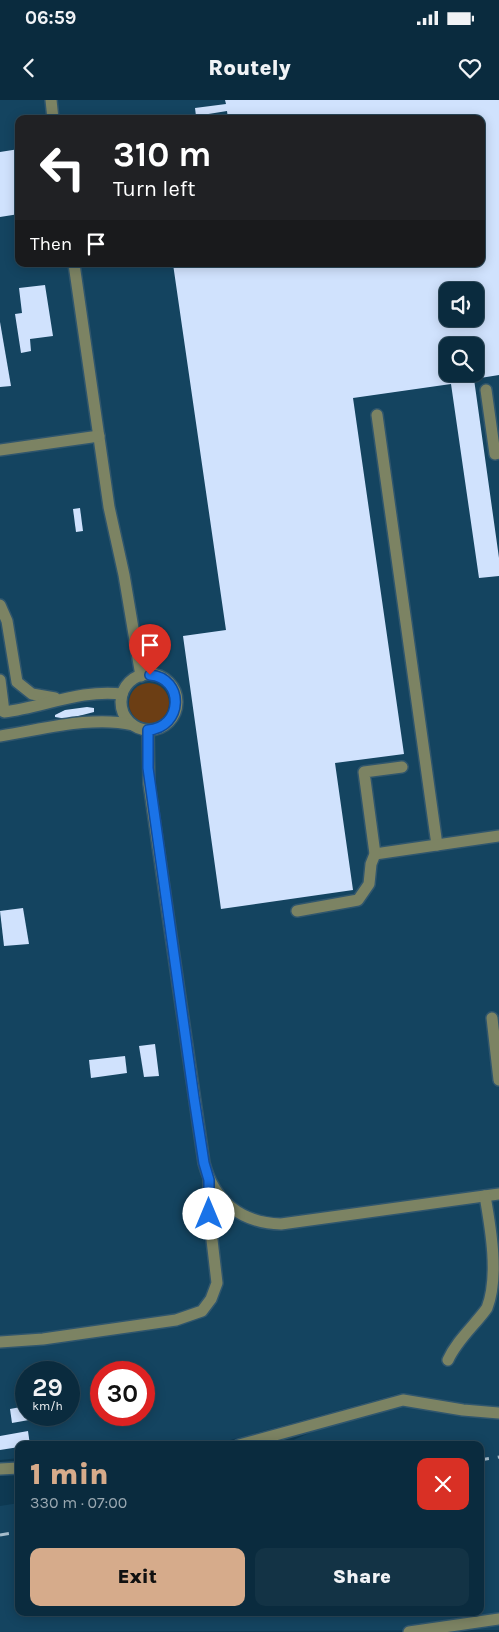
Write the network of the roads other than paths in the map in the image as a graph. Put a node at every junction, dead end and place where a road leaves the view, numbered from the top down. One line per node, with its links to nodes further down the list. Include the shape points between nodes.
1 (51, 100): 2 (street)
2 (53, 115)
3 (74, 267): 6 (street)
4 (486, 390): 8 (street, via 495,454)
5 (377, 416): 21 (street)
6 (99, 436): 7 (street); 10 (street)
7 (0, 450)
8 (499, 453)
9 (0, 605): 12 (street, via 7,621 17,682 32,694)
10 (141, 676): 13 (street, via 128,684); 17 (street, via 153,675 164,679 176,699 169,721 160,728)
11 (0, 680): 14 (street)
12 (62, 698): 13 (street, via 103,692); 14 (street)
13 (122, 698): 15 (street, via 109,714); 16 (street, via 124,716)
14 (2, 713)
15 (96, 722): 16 (street); 18 (street)
16 (132, 725): 17 (street)
17 (148, 730): 26 (street, via 149,784)
18 (0, 736)
19 (402, 767): 22 (street, via 364,772)
20 (499, 836): 21 (street)
21 (437, 845): 22 (street)
22 (376, 854): 23 (street, via 369,884 358,900)
23 (297, 911)
24 (492, 1018): 25 (street)
25 (499, 1080)
26 (209, 1180): 28 (street, via 219,1196 236,1212 252,1220 275,1224); 29 (street, via 209,1214 217,1283 211,1300 202,1311 166,1321)
27 (499, 1194): 28 (street)
28 (485, 1196): 30 (street, via 497,1266 496,1287 488,1307)
29 (0, 1342)
30 (448, 1360)
31 (499, 1413): 32 (street, via 403,1400)
32 (254, 1441)
33 (15, 1468): 34 (street)
34 (0, 1469)
35 (499, 1619): 36 (street)
36 (409, 1632)

